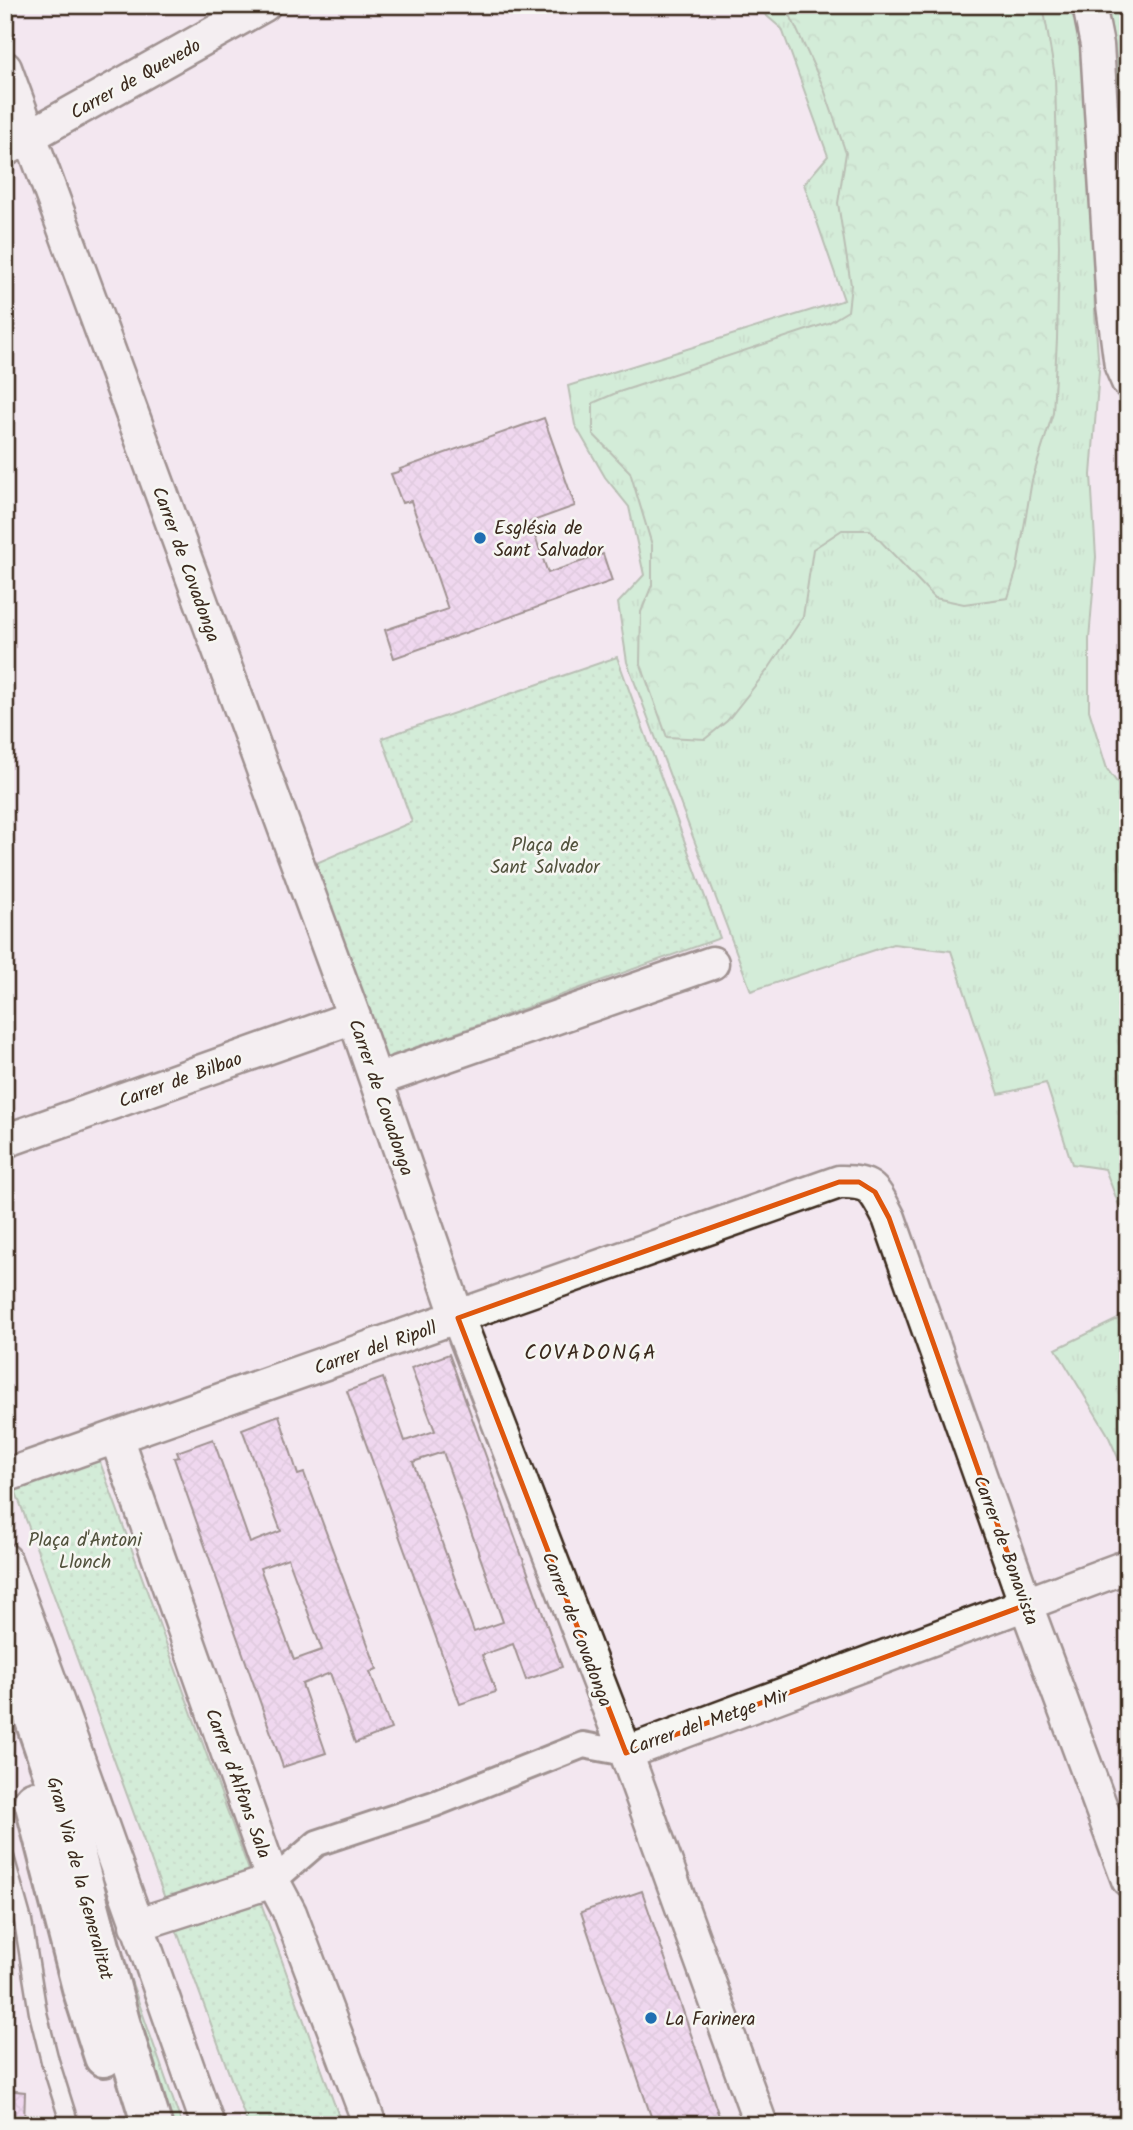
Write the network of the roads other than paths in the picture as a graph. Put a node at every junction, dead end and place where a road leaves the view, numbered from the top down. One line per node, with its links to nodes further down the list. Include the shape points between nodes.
1 (264, 5): 4 (street, Carrer de Quevedo)
2 (1089, 5): 5 (street, via 1097,45 1113,304 1121,366)
3 (5, 68): 4 (street, Carrer de Covadonga)
4 (17, 144): 7 (street, Carrer de Covadonga)
5 (1128, 382)
6 (712, 963): 8 (street)
7 (354, 1017): 8 (street, Carrer de Covadonga); 9 (street, Carrer de Bilbao)
8 (376, 1080): 11 (street, Carrer de Covadonga)
9 (5, 1141)
10 (890, 1217): 11 (street, Carrer del Ripoll, via 875,1192 859,1182 839,1182); 16 (street, Carrer de Bonavista)
11 (458, 1318): 12 (street, Carrer del Ripoll); 19 (street, Carrer de Covadonga)
12 (116, 1437): 13 (street, Carrer del Ripoll); 22 (street, Carrer d'Alfons Sala)
13 (5, 1476)
14 (5, 1560): 23 (street)
15 (1128, 1566): 16 (street, Carrer del Metge Mir)
16 (1026, 1605): 19 (street, Carrer del Metge Mir); 21 (street, Carrer de Bonavista)
17 (5, 1632): 26 (street, Gran Via de la Generalitat, via 57,1785)
18 (5, 1706): 25 (street, Gran Via de la Generalitat, via 27,1773 82,1988)
19 (626, 1753): 22 (street, Carrer del Metge Mir, via 583,1745 434,1804 317,1843); 29 (street, Carrer de Covadonga)
20 (5, 1857): 24 (lane, via 23,1921 38,2013)
21 (1128, 1880)
22 (273, 1881): 23 (street, Carrer del Metge Mir); 28 (street, Carrer d'Alfons Sala, via 290,1913)
23 (136, 1925): 27 (street)
24 (70, 2125)
25 (125, 2125)
26 (152, 2125)
27 (208, 2125)
28 (370, 2125)
29 (761, 2125)

